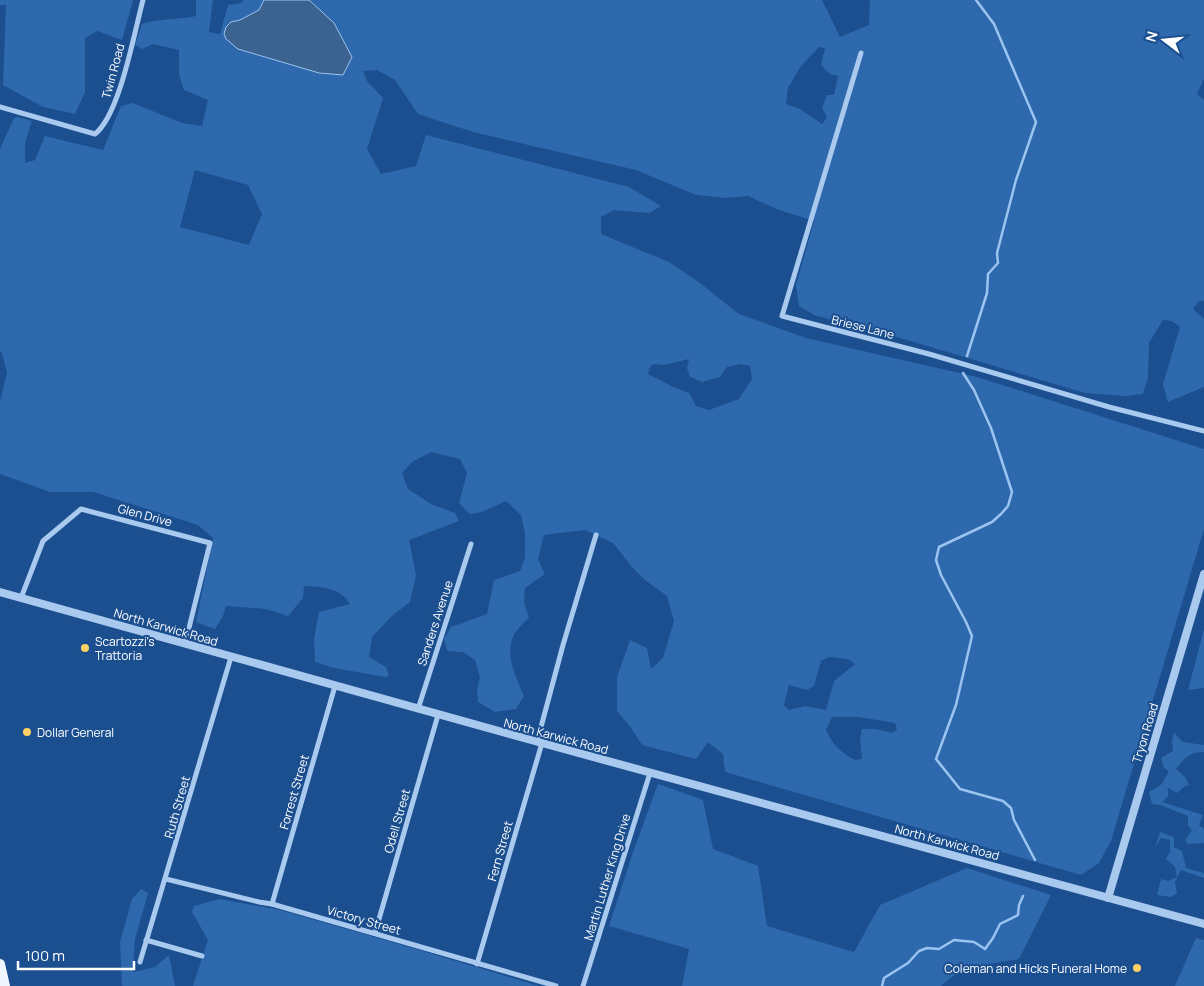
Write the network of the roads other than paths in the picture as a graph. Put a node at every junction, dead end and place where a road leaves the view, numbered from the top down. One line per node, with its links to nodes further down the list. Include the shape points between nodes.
1 (143, 0): 3 (street, Twin Road, via 116,104 95,134)
2 (861, 53): 4 (street, Briese Lane, via 782,316)
3 (0, 107)
4 (1204, 431)
5 (596, 535): 15 (street, Fern Street)
6 (471, 544): 13 (street, Sanders Avenue)
7 (1204, 574): 18 (street, Tryon Road)
8 (0, 592): 9 (street, North Karwick Road)
9 (21, 598): 10 (street, North Karwick Road); 10 (street, Glen Drive, via 43,541 81,509 210,543)
10 (185, 644): 11 (street, North Karwick Road)
11 (232, 657): 12 (street, North Karwick Road); 17 (street, Ruth Street)
12 (335, 686): 13 (street, North Karwick Road); 19 (street, Forrest Street)
13 (418, 709): 14 (street, North Karwick Road)
14 (438, 714): 15 (street, North Karwick Road); 21 (street, Odell Street)
15 (539, 743): 16 (street, North Karwick Road); 26 (street, Fern Street)
16 (650, 773): 18 (street, North Karwick Road); 29 (street, Martin Luther King Drive)
17 (166, 878): 19 (street, Victory Street); 22 (street, Ruth Street)
18 (1108, 898): 20 (street, North Karwick Road)
19 (272, 904): 21 (street, Victory Street)
20 (1204, 924)
21 (375, 933): 26 (street, Victory Street)
22 (146, 940): 23 (street); 24 (street, Ruth Street)
23 (202, 956)
24 (140, 962)
25 (0, 964): 27 (main road)
26 (477, 964): 28 (street, Victory Street)
27 (5, 986)
28 (556, 986)
29 (583, 986)

